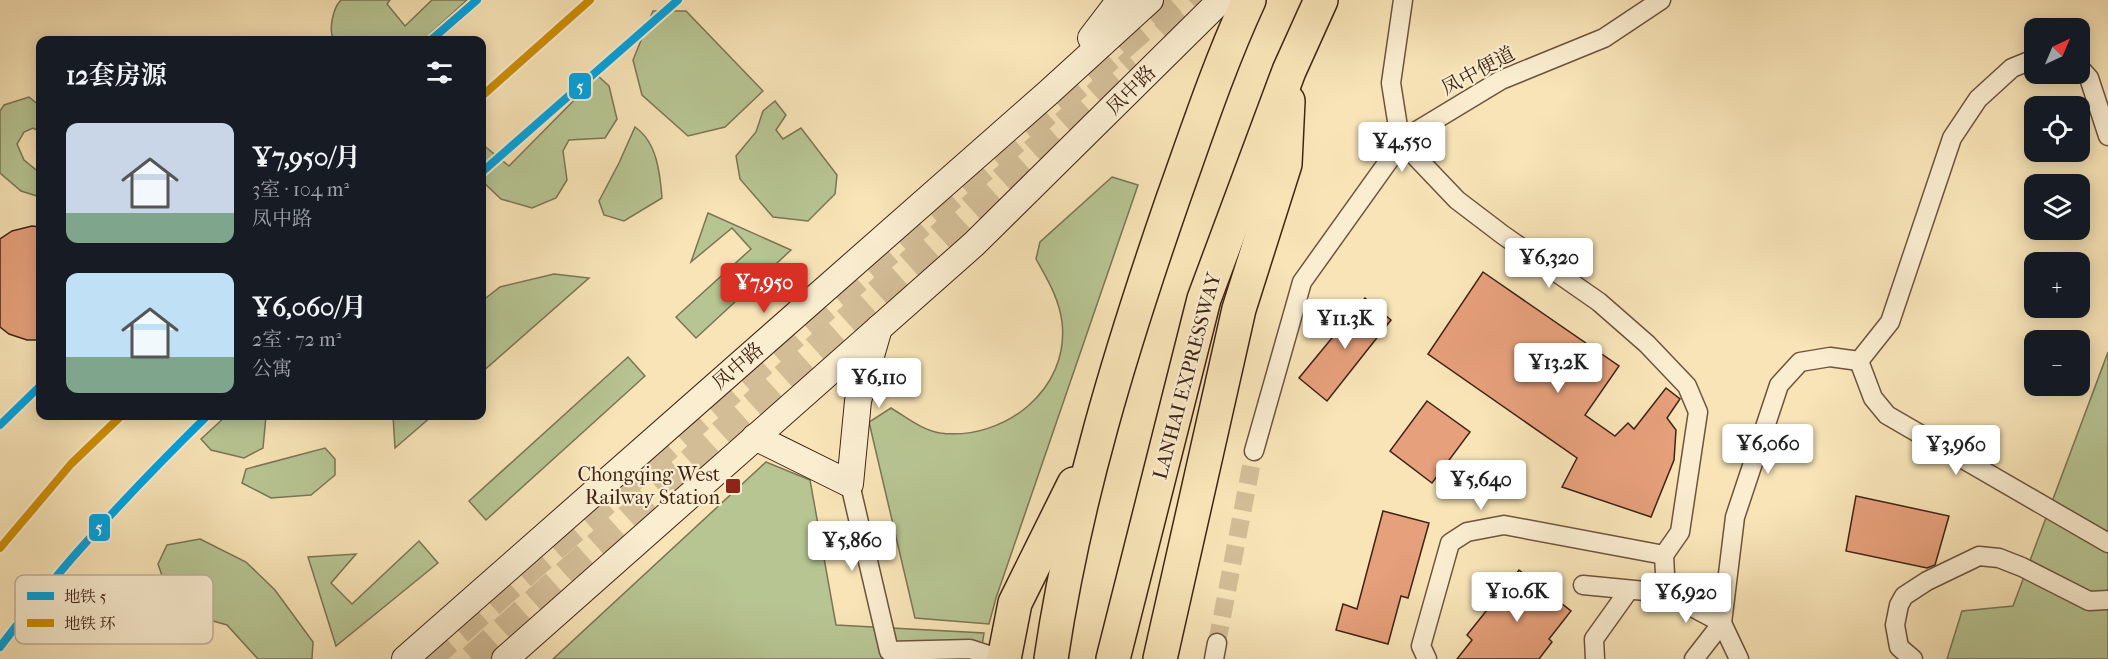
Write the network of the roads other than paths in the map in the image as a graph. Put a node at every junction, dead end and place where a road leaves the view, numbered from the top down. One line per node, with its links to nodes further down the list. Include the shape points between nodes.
1 (1120, 0): 11 (main road)
2 (1150, 0): 11 (main road, 凤中路)
3 (1221, 0): 14 (main road, 凤中路, via 1006,215)
4 (1249, 0): 16 (highway, via 1225,51 1144,282)
5 (1321, 0): 9 (highway, LANHAI EXPRESSWAY)
6 (1403, 0): 13 (street, via 1391,82 1398,127)
7 (1661, 0): 13 (street, 凤中便道, via 1604,38 1502,80)
8 (2024, 63): 15 (street, via 2013,68 1978,99 1952,138 1890,322)
9 (1289, 71): 27 (highway, LANHAI EXPRESSWAY, via 1204,299); 28 (highway, via 1285,164 1239,309)
10 (2090, 81): 12 (street)
11 (1048, 93): 29 (main road, 凤中路)
12 (2108, 136)
13 (1405, 138): 18 (street, 凤中便道, via 1302,282); 21 (street, via 1416,157 1457,200 1599,302 1687,386 1698,412 1680,532)
14 (879, 328): 17 (main road, 凤中路); 19 (main road, via 858,401)
15 (1859, 361): 20 (street, via 1873,398 1887,416); 26 (street, via 1830,357 1800,362 1779,385 1736,517)
16 (1098, 436): 31 (highway, via 1015,603); 32 (highway)
17 (755, 437): 19 (main road); 30 (main road, 凤中路)
18 (1254, 451)
19 (850, 484): 31 (street, via 889,651 970,649)
20 (2108, 543)
21 (1664, 555): 24 (street); 33 (street, via 1504,525 1467,532 1450,543 1421,646)
22 (1583, 585): 23 (street)
23 (1629, 590): 24 (street); 34 (street, via 1594,639)
24 (1666, 593): 26 (street)
25 (2108, 600): 37 (street, via 2089,600 2022,567 1999,558 1979,556 1904,596 1895,625 1899,647)
26 (1722, 623): 35 (street); 36 (street)
27 (1115, 650)
28 (1160, 658)
29 (405, 659)
30 (505, 659)
31 (1002, 659)
32 (1051, 659)
33 (1427, 659)
34 (1595, 659)
35 (1694, 659)
36 (1739, 659)
37 (1913, 659)

